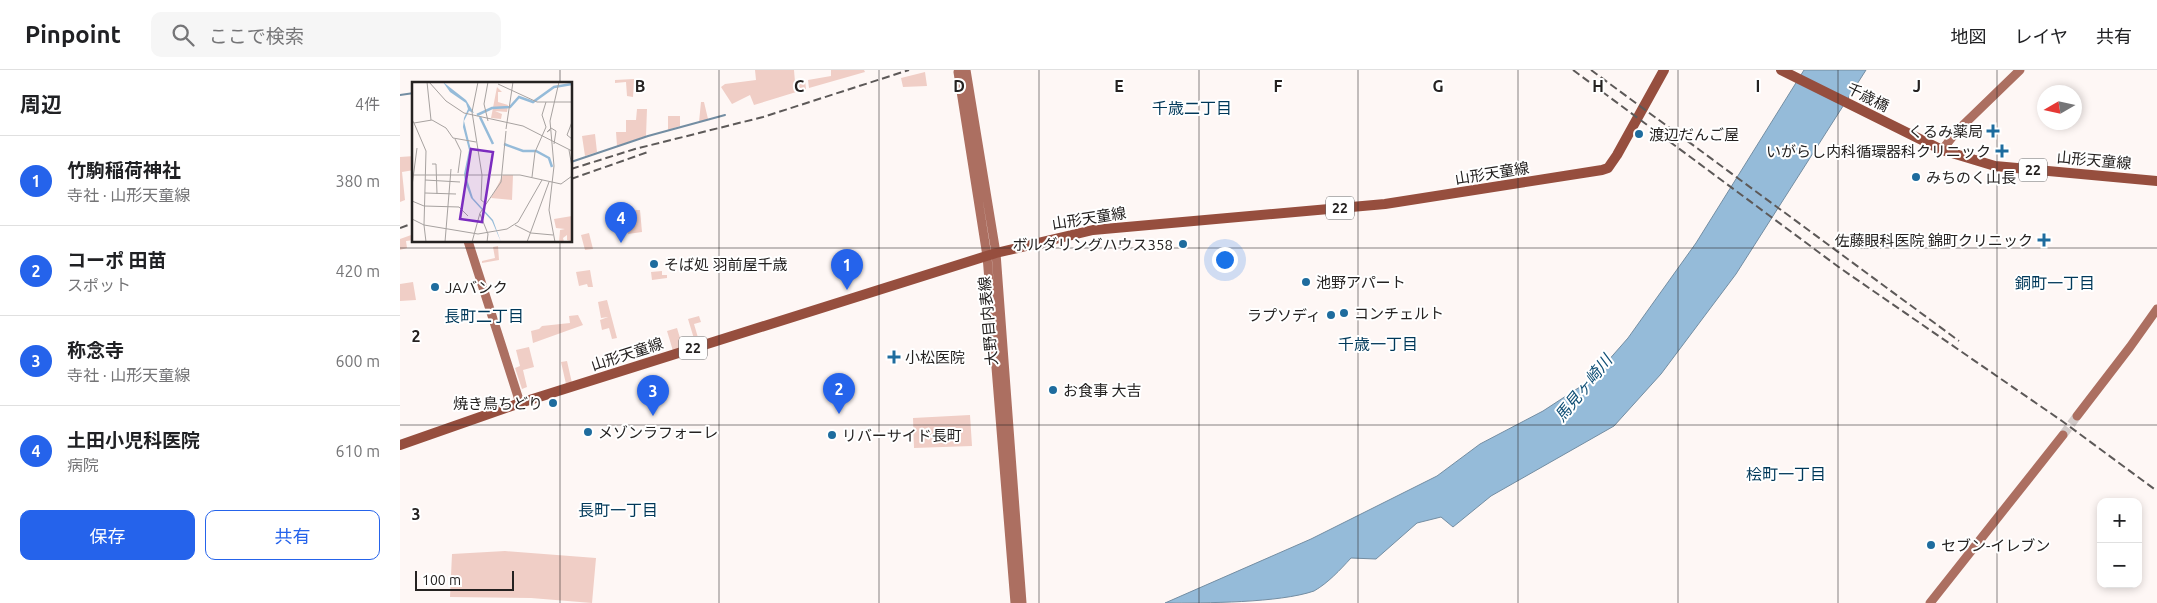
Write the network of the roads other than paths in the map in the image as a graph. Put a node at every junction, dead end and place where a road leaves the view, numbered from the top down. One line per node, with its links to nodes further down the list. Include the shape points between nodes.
1 (1664, 70): 9 (main road, 山形天童線 / 22, via 1613,162 1602,170 1385,204 1093,230)
2 (1781, 70): 5 (main road, 千歳橋 / 22)
3 (2020, 70): 6 (street, via 1957,131)
4 (962, 71): 9 (street, 大野目内表線)
5 (1914, 137): 6 (main road, 山形天童線 / 22)
6 (1942, 150): 7 (main road, 山形天童線 / 22, via 1995,166)
7 (2157, 181)
8 (468, 242): 11 (street)
9 (992, 255): 11 (main road, 山形天童線 / 22); 15 (street, 大野目内表線)
10 (2157, 309): 12 (street)
11 (520, 403): 14 (main road, 山形天童線 / 22)
12 (2077, 416)
13 (2063, 435): 18 (street)
14 (400, 445)
15 (1016, 572): 16 (street); 17 (street)
16 (1015, 603)
17 (1022, 603)
18 (1930, 603)

